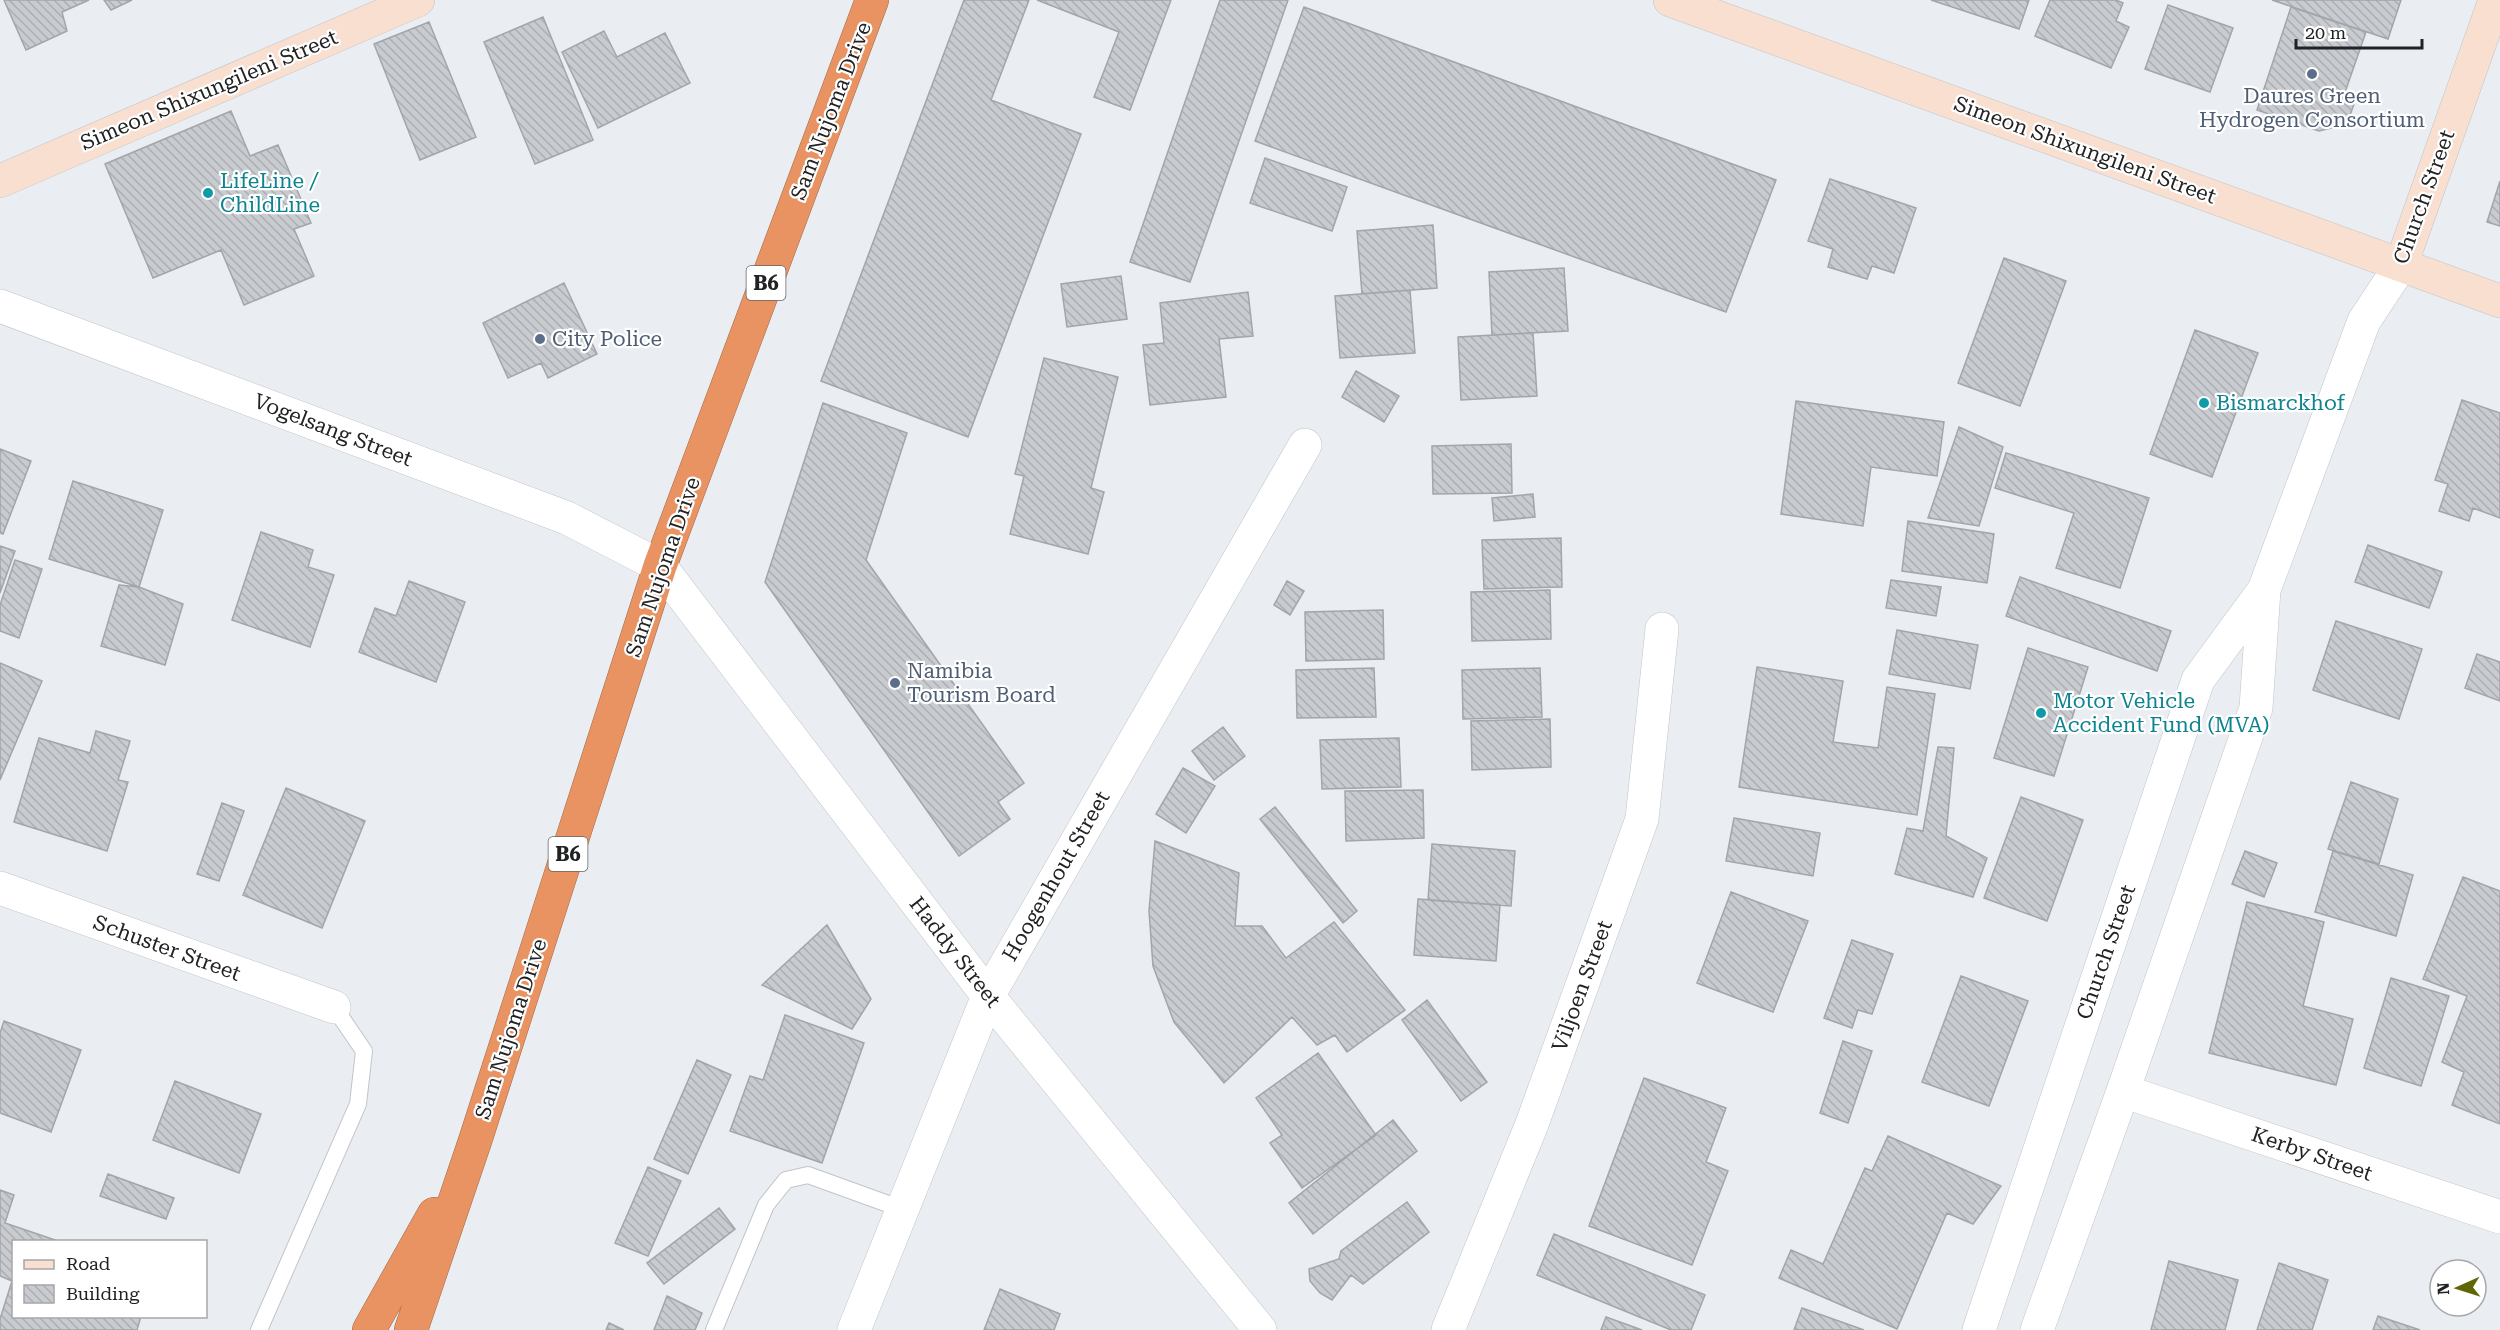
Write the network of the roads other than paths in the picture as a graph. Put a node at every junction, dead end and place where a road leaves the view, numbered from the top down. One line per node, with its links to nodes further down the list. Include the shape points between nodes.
1 (418, 0): 5 (street, Simeon Shixungileni Street)
2 (872, 0): 10 (highway, Sam Nujoma Drive / B6)
3 (1670, 0): 6 (street, Simeon Shixungileni Street)
4 (2495, 0): 6 (street, Church Street)
5 (0, 181)
6 (2401, 265): 7 (street, Simeon Shixungileni Street); 11 (street, Church Street, via 2364,321)
7 (2500, 301)
8 (0, 306): 10 (street, Vogelsang Street, via 567,518)
9 (1305, 445): 14 (street, Hoogenhout Street)
10 (660, 566): 14 (street, Haddy Street); 17 (highway, Sam Nujoma Drive / B6)
11 (2264, 590): 16 (street, Church Street, via 2256,708); 27 (street, Church Street, via 2198,680)
12 (1662, 628): 26 (street, Viljoen Street, via 1642,819 1532,1124)
13 (0, 888): 15 (street, Schuster Street)
14 (988, 996): 18 (street, Hoogenhout Street); 25 (street, Haddy Street)
15 (334, 1007): 20 (lane, via 364,1050 358,1104)
16 (2123, 1091): 19 (street, Kerby Street); 28 (street, Church Street)
17 (475, 1142): 21 (highway, Sam Nujoma Drive / B6); 22 (highway, Sam Nujoma Drive / B6)
18 (902, 1209): 23 (lane, via 808,1175 786,1180 766,1205); 24 (street, Hoogenhout Street)
19 (2500, 1217)
20 (259, 1330)
21 (369, 1330)
22 (411, 1330)
23 (714, 1330)
24 (854, 1330)
25 (1260, 1330)
26 (1448, 1330)
27 (1979, 1330)
28 (2037, 1330)

